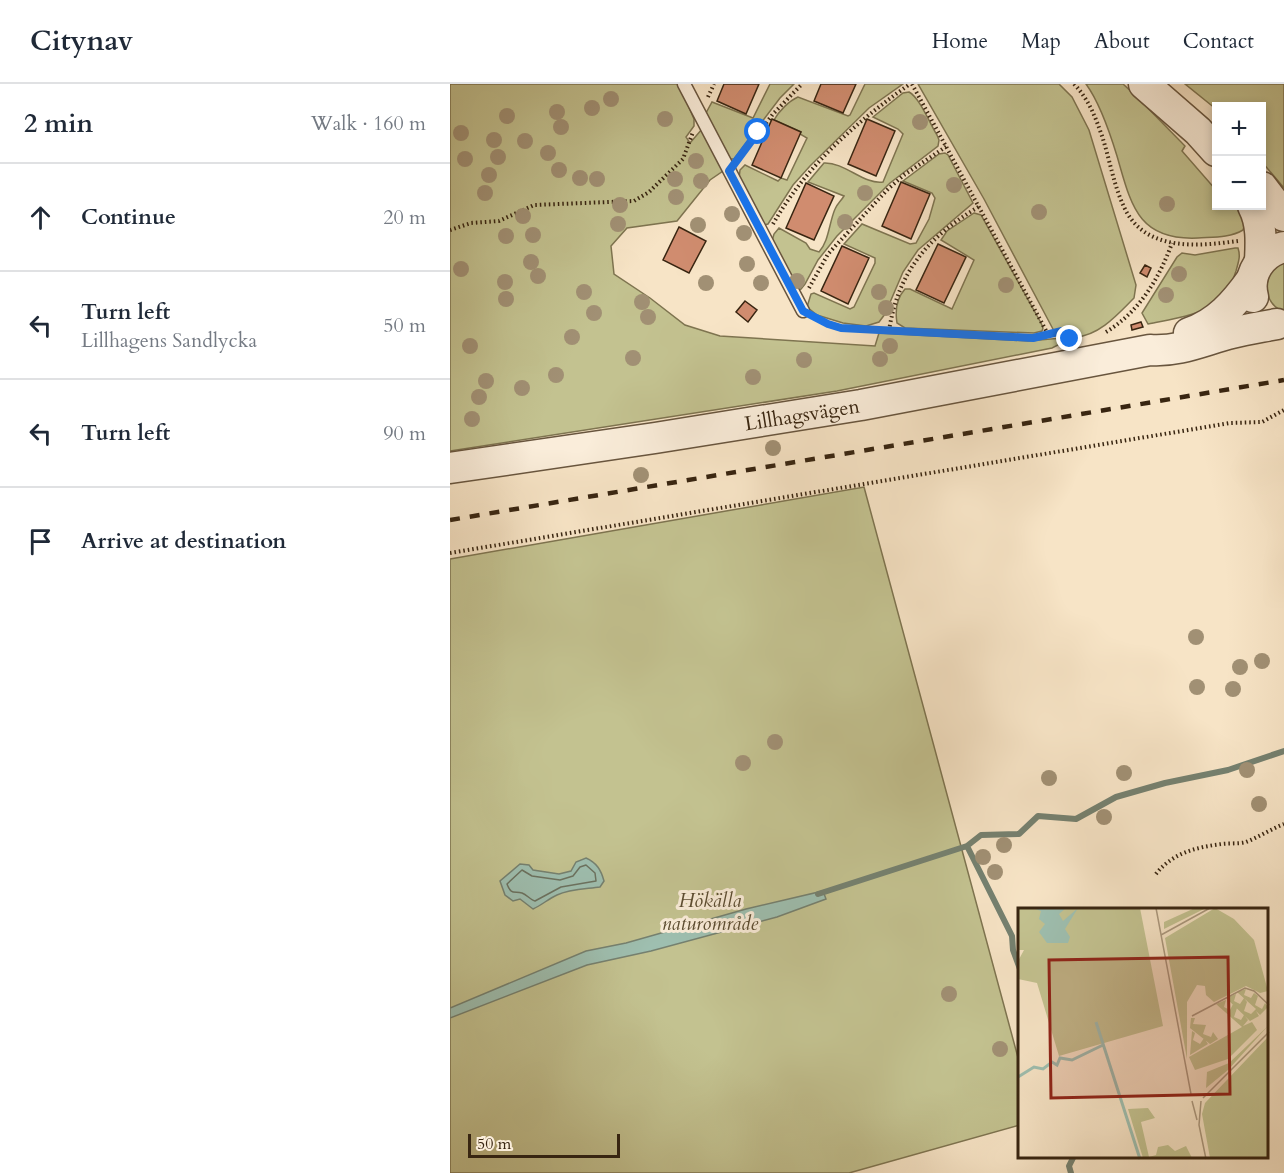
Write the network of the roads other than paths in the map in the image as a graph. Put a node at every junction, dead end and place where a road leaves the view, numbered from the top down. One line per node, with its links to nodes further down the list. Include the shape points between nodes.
1 (684, 84): 6 (lane)
2 (1144, 84): 3 (street)
3 (1212, 147)
4 (1266, 216): 5 (street)
5 (1265, 262): 7 (street, Lillhagsvägen, via 1252,293 1265,317); 8 (street, Lillhagsvägen, via 1239,297 1211,323)
6 (801, 308)
7 (1281, 325): 8 (street, Lillhagsvägen, via 1230,333 1166,351)
8 (1150, 350): 9 (street, Lillhagsvägen, via 861,405)
9 (450, 468)

